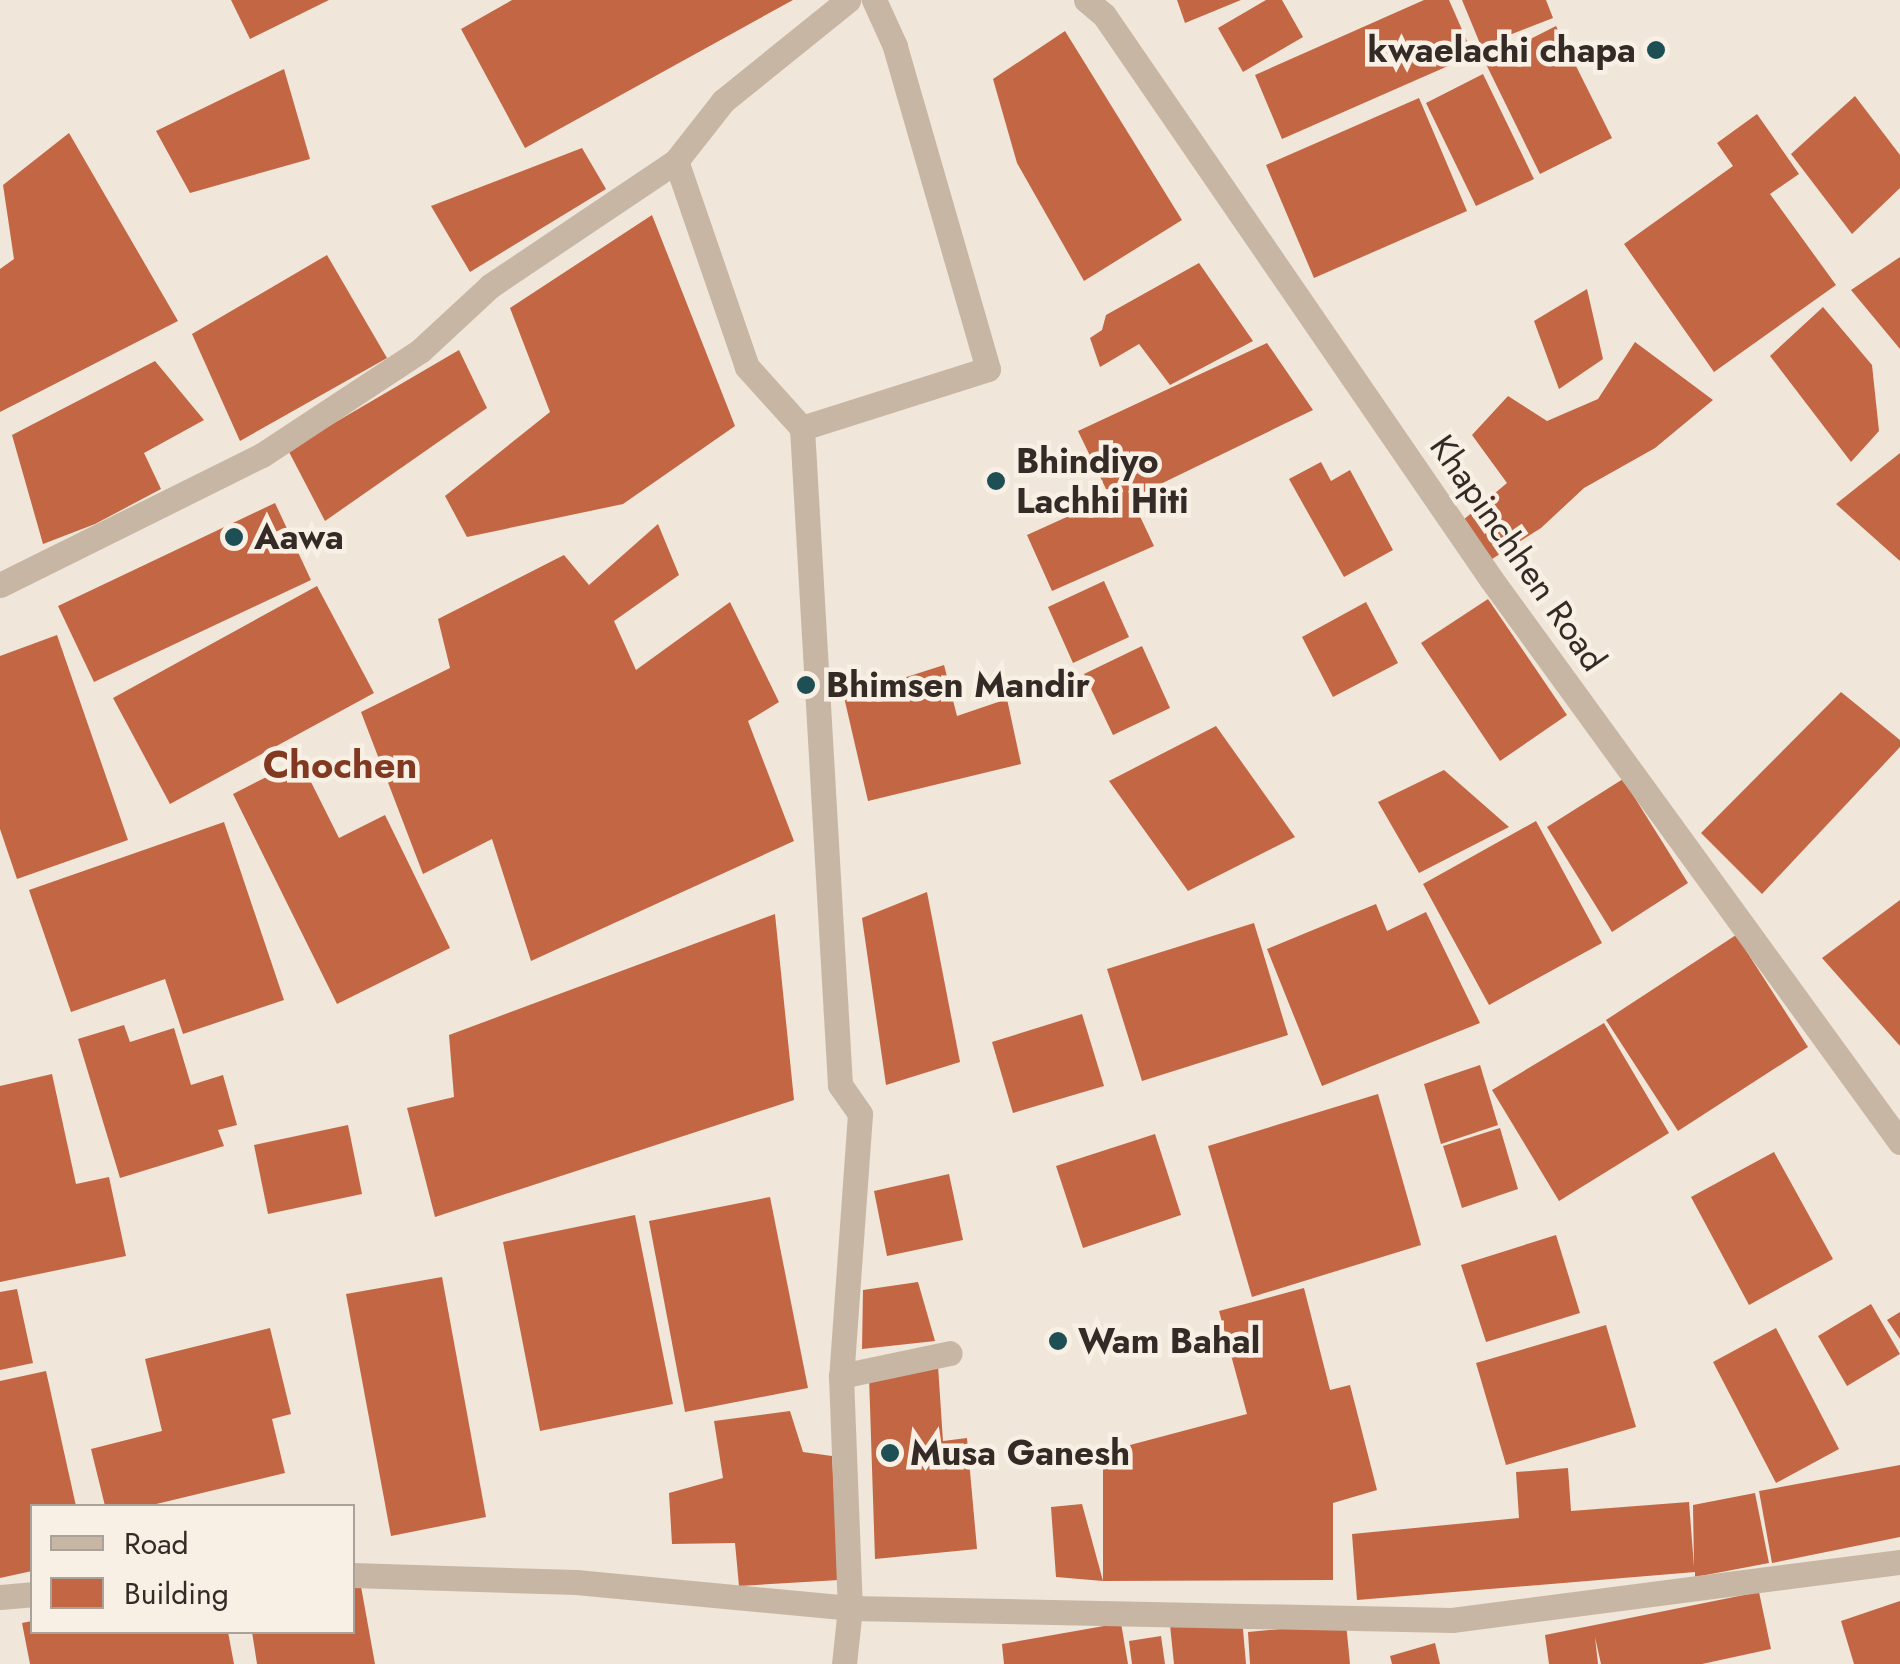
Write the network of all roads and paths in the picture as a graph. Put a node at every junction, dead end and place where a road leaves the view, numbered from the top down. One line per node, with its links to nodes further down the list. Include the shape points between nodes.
1 (848, 0): 4 (street, via 723,101)
2 (874, 0): 5 (street, via 894,46 988,369)
3 (1086, 0): 7 (street, Khapinchhen Road, via 1104,16 1490,579)
4 (676, 161): 5 (street, via 747,367); 6 (street, via 490,286 421,350 262,455)
5 (802, 428): 9 (street, via 840,1085 860,1114)
6 (0, 584)
7 (1900, 1142)
8 (950, 1353): 9 (street)
9 (841, 1376): 14 (street)
10 (1900, 1562): 14 (street, via 1452,1620)
11 (355, 1576): 14 (street, via 576,1582)
12 (30, 1594): 13 (street)
13 (0, 1597)
14 (850, 1608): 15 (street)
15 (844, 1664)

